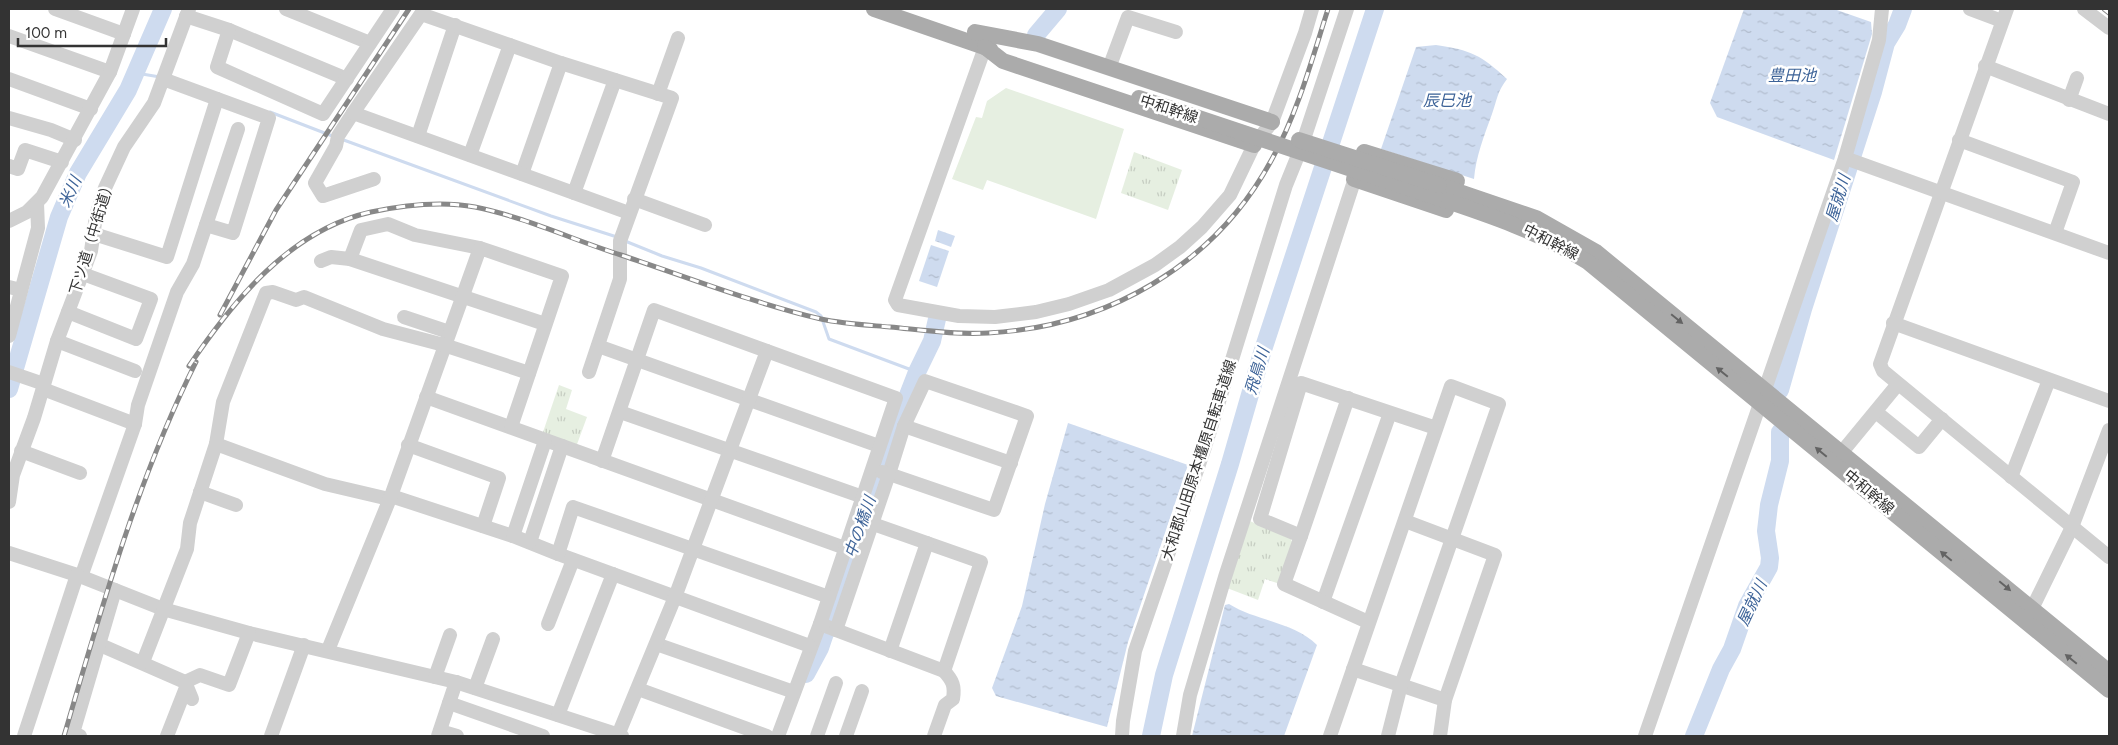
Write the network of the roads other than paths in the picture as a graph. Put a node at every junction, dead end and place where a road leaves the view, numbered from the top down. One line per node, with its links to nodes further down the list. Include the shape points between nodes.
1 (55, 9): 19 (street)
2 (133, 9): 19 (street)
3 (286, 9): 22 (street)
4 (393, 9): 22 (street)
5 (874, 9): 24 (main road, 中和幹線)
6 (904, 9): 17 (main road, 中和幹線)
7 (1312, 9): 42 (street)
8 (1347, 9): 48 (street, 大和郡山田原本橿原自転車道線)
9 (1882, 9): 50 (street, via 1879,40)
10 (1970, 9): 13 (street)
11 (2084, 9): 15 (street)
12 (188, 12): 16 (street); 31 (street, 下ツ道（中街道）)
13 (2005, 15): 26 (street)
14 (455, 25): 23 (street); 39 (street, via 421,14); 44 (street)
15 (2109, 28)
16 (230, 30): 32 (street); 32 (street, via 217,68 323,114)
17 (975, 32): 27 (main road, via 1038,44); 35 (main road, 中和幹線)
18 (1176, 32): 27 (street, via 1128,17)
19 (124, 34): 28 (street)
20 (9, 36): 28 (street)
21 (678, 38): 34 (street)
22 (370, 43): 32 (street)
23 (510, 45): 25 (street); 49 (street)
24 (985, 47): 35 (main road, 中和幹線); 47 (main road, via 1003,61); 47 (street, via 895,300 898,305 958,316 995,317 1036,312 1109,290 1155,265 1202,227 1230,195)
25 (561, 63): 33 (street); 54 (street)
26 (1985, 66): 37 (street); 46 (street)
27 (1109, 68): 42 (main road)
28 (110, 72): 38 (street)
29 (2077, 78): 37 (street)
30 (9, 79): 38 (street)
31 (164, 79): 36 (street); 66 (street, 下ツ道（中街道）, via 154,103 124,147 105,188)
32 (346, 79)
33 (615, 80): 34 (street); 58 (street)
34 (658, 94): 59 (street, via 672,98)
35 (1140, 94): 56 (main road, 中和幹線, bridge)
36 (216, 98): 63 (street, via 269,118 233,233); 66 (street, via 167,257)
37 (2069, 100): 40 (street)
38 (91, 109): 45 (street)
39 (353, 113): 44 (street); 55 (street, via 315,183 323,196)
40 (2109, 114)
41 (9, 118): 45 (street)
42 (1272, 122): 47 (street)
43 (238, 129): 63 (street)
44 (418, 136): 49 (street)
45 (75, 140): 51 (street)
46 (1959, 140): 57 (street); 65 (street, via 2073,182)
47 (1254, 145)
48 (1301, 148): 53 (street); 196 (street, 大和郡山田原本橿原自転車道線, via 1286,185 1205,447 1135,651)
49 (470, 155): 54 (street)
50 (1845, 158): 57 (street); 93 (street)
51 (62, 162): 52 (street, via 25,150 18,169); 60 (street)
52 (9, 166)
53 (1359, 166): 73 (main road, via 1528,238); 75 (main road, via 1503,195 1572,225 1626,270); 197 (street, via 1219,595 1190,695)
54 (522, 174): 58 (street)
55 (374, 179)
56 (1437, 191): 73 (main road, 中和幹線, via 1557,243 1588,262); 75 (main road, 中和幹線, via 1536,218 1596,252)
57 (1940, 192): 65 (street); 78 (street)
58 (574, 193): 61 (street)
59 (634, 199): 61 (street); 64 (street)
60 (37, 203): 62 (street); 72 (street, via 38,228)
61 (629, 213): 83 (street, via 620,241 620,279)
62 (9, 221)
63 (206, 225): 102 (street, via 194,264 177,292 138,405)
64 (705, 225)
65 (2055, 233): 68 (street)
66 (94, 234): 71 (street, 下ツ道（中街道）)
67 (480, 248): 69 (street, via 415,234 388,224 361,230); 74 (street); 79 (street, via 562,276)
68 (2109, 254)
69 (350, 259): 70 (street, via 331,257); 74 (street)
70 (321, 261)
71 (83, 274): 76 (street, 下ツ道（中街道）); 76 (street, via 151,299 136,339)
72 (15, 288): 80 (street)
73 (1628, 296): 93 (main road, 中和幹線, one-way to 73)
74 (462, 297): 79 (street); 81 (street)
75 (1654, 301): 93 (main road, 中和幹線, one-way to 93)
76 (68, 312): 82 (street, 下ツ道（中街道）)
77 (404, 317): 81 (street)
78 (1893, 323): 90 (street); 91 (street, via 1880,364)
79 (545, 324): 89 (street)
80 (9, 336)
81 (447, 339): 89 (street); 94 (street); 108 (street, via 382,329 304,296 296,300 273,292 266,293 223,402)
82 (57, 341): 86 (street); 92 (street, 下ツ道（中街道）)
83 (598, 346): 85 (street); 88 (street)
84 (767, 351): 85 (street, via 654,310); 96 (street); 111 (street, via 896,398)
85 (636, 361): 96 (street); 98 (street)
86 (135, 371)
87 (9, 372): 92 (street)
88 (589, 372)
89 (529, 373): 104 (street)
90 (2049, 380): 97 (street); 121 (street)
91 (1898, 384): 99 (street); 101 (street)
92 (44, 387): 102 (street); 113 (street, 下ツ道（中街道）)
93 (1762, 395): 114 (main road, 中和幹線); 152 (main road, 中和幹線, one-way to 93); 201 (street)
94 (426, 397): 104 (street); 109 (street)
95 (1348, 398): 100 (street); 135 (street); 135 (street, via 1301,383 1260,519)
96 (749, 400): 111 (street); 112 (street)
97 (2109, 401)
98 (620, 412): 112 (street); 115 (street)
99 (1876, 412): 101 (street, via 1919,447); 114 (street)
100 (1390, 413): 105 (street); 150 (street)
101 (1942, 419): 121 (street)
102 (135, 424): 146 (street)
103 (904, 426): 116 (street); 116 (street, via 925,381 1017,411 1027,416); 119 (street)
104 (511, 427): 107 (street)
105 (1436, 428): 131 (street); 136 (street, via 1451,386 1498,404)
106 (2109, 430): 117 (street)
107 (544, 441): 110 (street); 122 (street)
108 (216, 444): 123 (street); 126 (street, via 325,484)
109 (408, 446): 126 (street); 132 (street, via 499,478)
110 (562, 446): 115 (street); 124 (street)
111 (879, 446): 119 (street)
112 (730, 449): 125 (street); 127 (street)
113 (21, 451): 120 (street); 128 (street, 下ツ道（中街道）)
114 (1842, 452): 152 (main road, 中和幹線, one-way to 152)
115 (602, 461): 127 (street)
116 (1011, 463): 119 (street, via 994,510)
117 (2096, 463): 118 (street); 133 (street)
118 (2109, 468)
119 (880, 471): 125 (street); 130 (street)
120 (80, 473)
121 (2011, 477): 133 (street)
122 (530, 490): 124 (street); 134 (street)
123 (200, 492): 129 (street); 151 (street, via 190,523 187,549)
124 (546, 495): 137 (street)
125 (863, 497): 130 (street)
126 (390, 498): 132 (street); 163 (street)
127 (711, 500): 139 (street); 140 (street)
128 (9, 502)
129 (236, 505)
130 (864, 521): 138 (street); 139 (street); 155 (street)
131 (1405, 521): 136 (street); 153 (street)
132 (483, 526): 134 (street)
133 (2072, 527): 143 (street); 152 (street)
134 (513, 536): 137 (street)
135 (1301, 536): 150 (street, via 1284,584)
136 (1453, 538): 173 (street); 180 (street, via 1495,554)
137 (530, 542): 142 (street)
138 (927, 543): 164 (street); 167 (street, via 980,562)
139 (845, 548): 149 (street)
140 (692, 549): 142 (street, via 573,507); 148 (street); 149 (street)
141 (9, 553): 146 (street)
142 (558, 554): 144 (street)
143 (2109, 557)
144 (573, 560): 145 (street); 154 (street)
145 (612, 574): 148 (street); 182 (street)
146 (79, 576): 147 (street); 184 (street)
147 (115, 590): 151 (street); 159 (street)
148 (675, 597): 160 (street); 162 (street)
149 (829, 598): 155 (street)
150 (1324, 602): 153 (street)
151 (163, 609): 156 (street); 165 (street)
152 (2029, 615): 168 (main road, 中和幹線); 176 (main road, 中和幹線, one-way to 152)
153 (1368, 622): 166 (street)
154 (548, 624)
155 (828, 627): 162 (street); 164 (street)
156 (250, 633): 161 (street); 172 (street, via 229,685 200,675)
157 (450, 635): 169 (street)
158 (493, 639): 174 (street)
159 (98, 644): 165 (street); 185 (street, via 73,733)
160 (656, 644): 175 (street); 178 (street)
161 (304, 645): 163 (street); 187 (street)
162 (810, 646): 178 (street)
163 (328, 650): 169 (street)
164 (890, 651): 167 (street)
165 (144, 662): 172 (street)
166 (1353, 669): 173 (street); 198 (street)
167 (944, 671): 195 (street, via 952,680 953,694 945,705)
168 (2109, 672)
169 (435, 677): 170 (street)
170 (456, 682): 174 (street); 181 (street)
171 (836, 683): 193 (street)
172 (186, 684): 179 (street); 186 (street)
173 (1401, 685): 180 (street); 199 (street)
174 (475, 688): 182 (street)
175 (638, 689): 190 (street); 191 (street)
176 (2109, 690)
177 (862, 691): 194 (street)
178 (794, 692): 192 (street)
179 (192, 699)
180 (1445, 700): 200 (street)
181 (449, 704): 183 (street); 189 (street)
182 (558, 715): 190 (street)
183 (439, 733): 188 (street)
184 (24, 736)
185 (80, 736)
186 (167, 736)
187 (271, 736)
188 (457, 736)
189 (542, 736)
190 (620, 736)
191 (767, 736)
192 (778, 736)
193 (817, 736)
194 (846, 736)
195 (934, 736)
196 (1122, 736)
197 (1183, 736)
198 (1330, 736)
199 (1388, 736)
200 (1440, 736)
201 (1645, 736)

